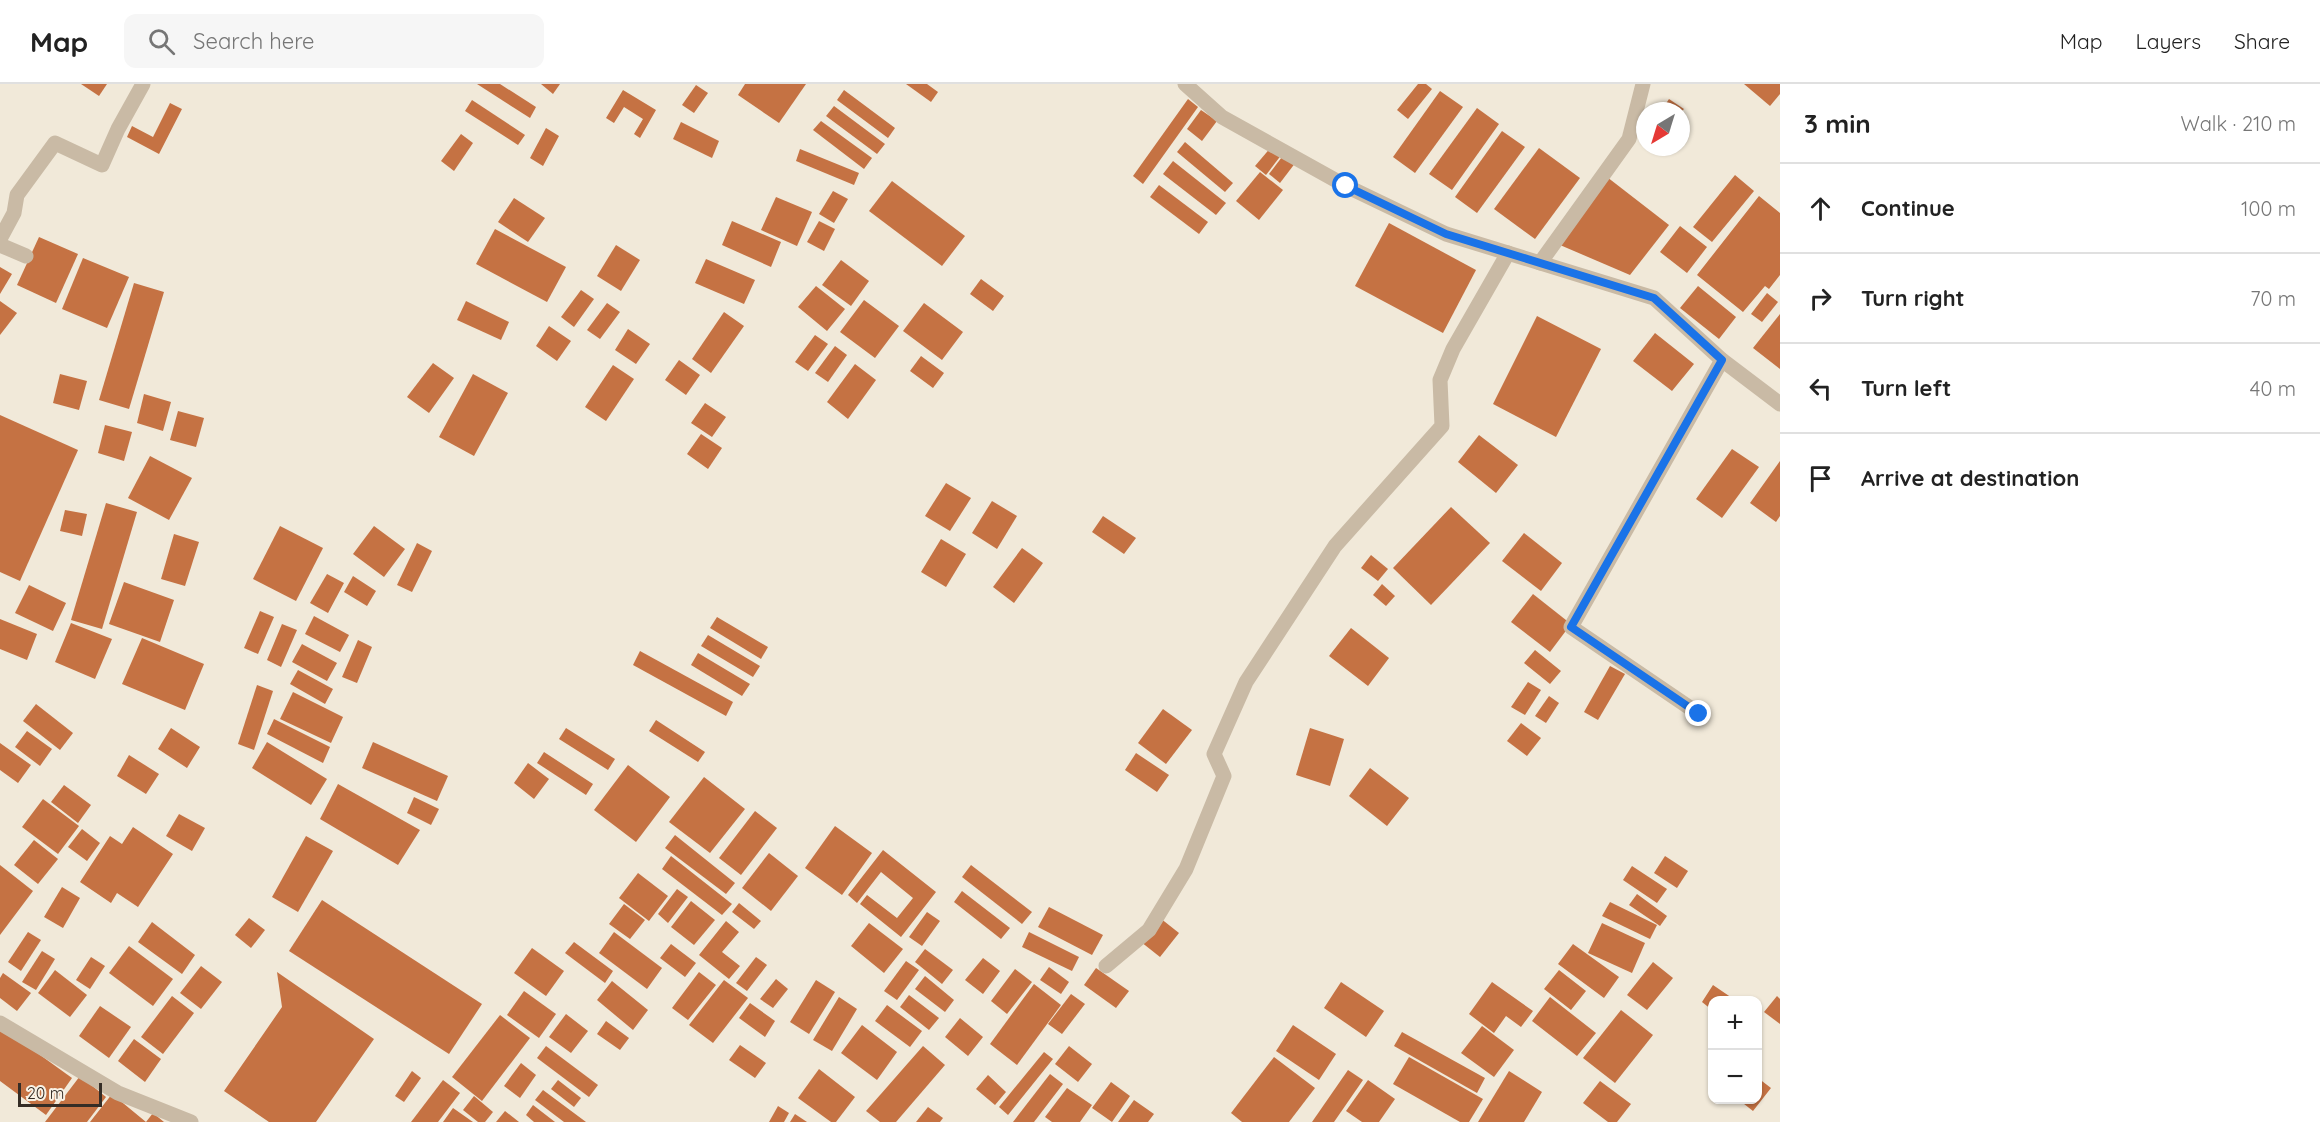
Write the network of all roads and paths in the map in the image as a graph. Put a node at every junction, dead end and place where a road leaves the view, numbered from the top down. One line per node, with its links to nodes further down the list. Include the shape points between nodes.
1 (143, 84): 4 (street, via 102,165 55,143 17,195 14,213)
2 (1185, 84): 6 (street, via 1222,117 1346,186 1446,234)
3 (1643, 84): 8 (street, via 1629,139)
4 (0, 239)
5 (0, 245): 7 (street)
6 (1508, 253): 8 (street); 12 (street, via 1453,348 1440,381 1442,426 1335,546 1246,682 1214,754 1224,776 1186,869 1149,930)
7 (26, 256)
8 (1540, 263): 9 (street, via 1654,298)
9 (1722, 360): 10 (street); 11 (street, via 1571,627)
10 (1780, 404)
11 (1699, 714)
12 (1106, 966)
13 (0, 1023): 14 (street, via 118,1093)
14 (191, 1122)

